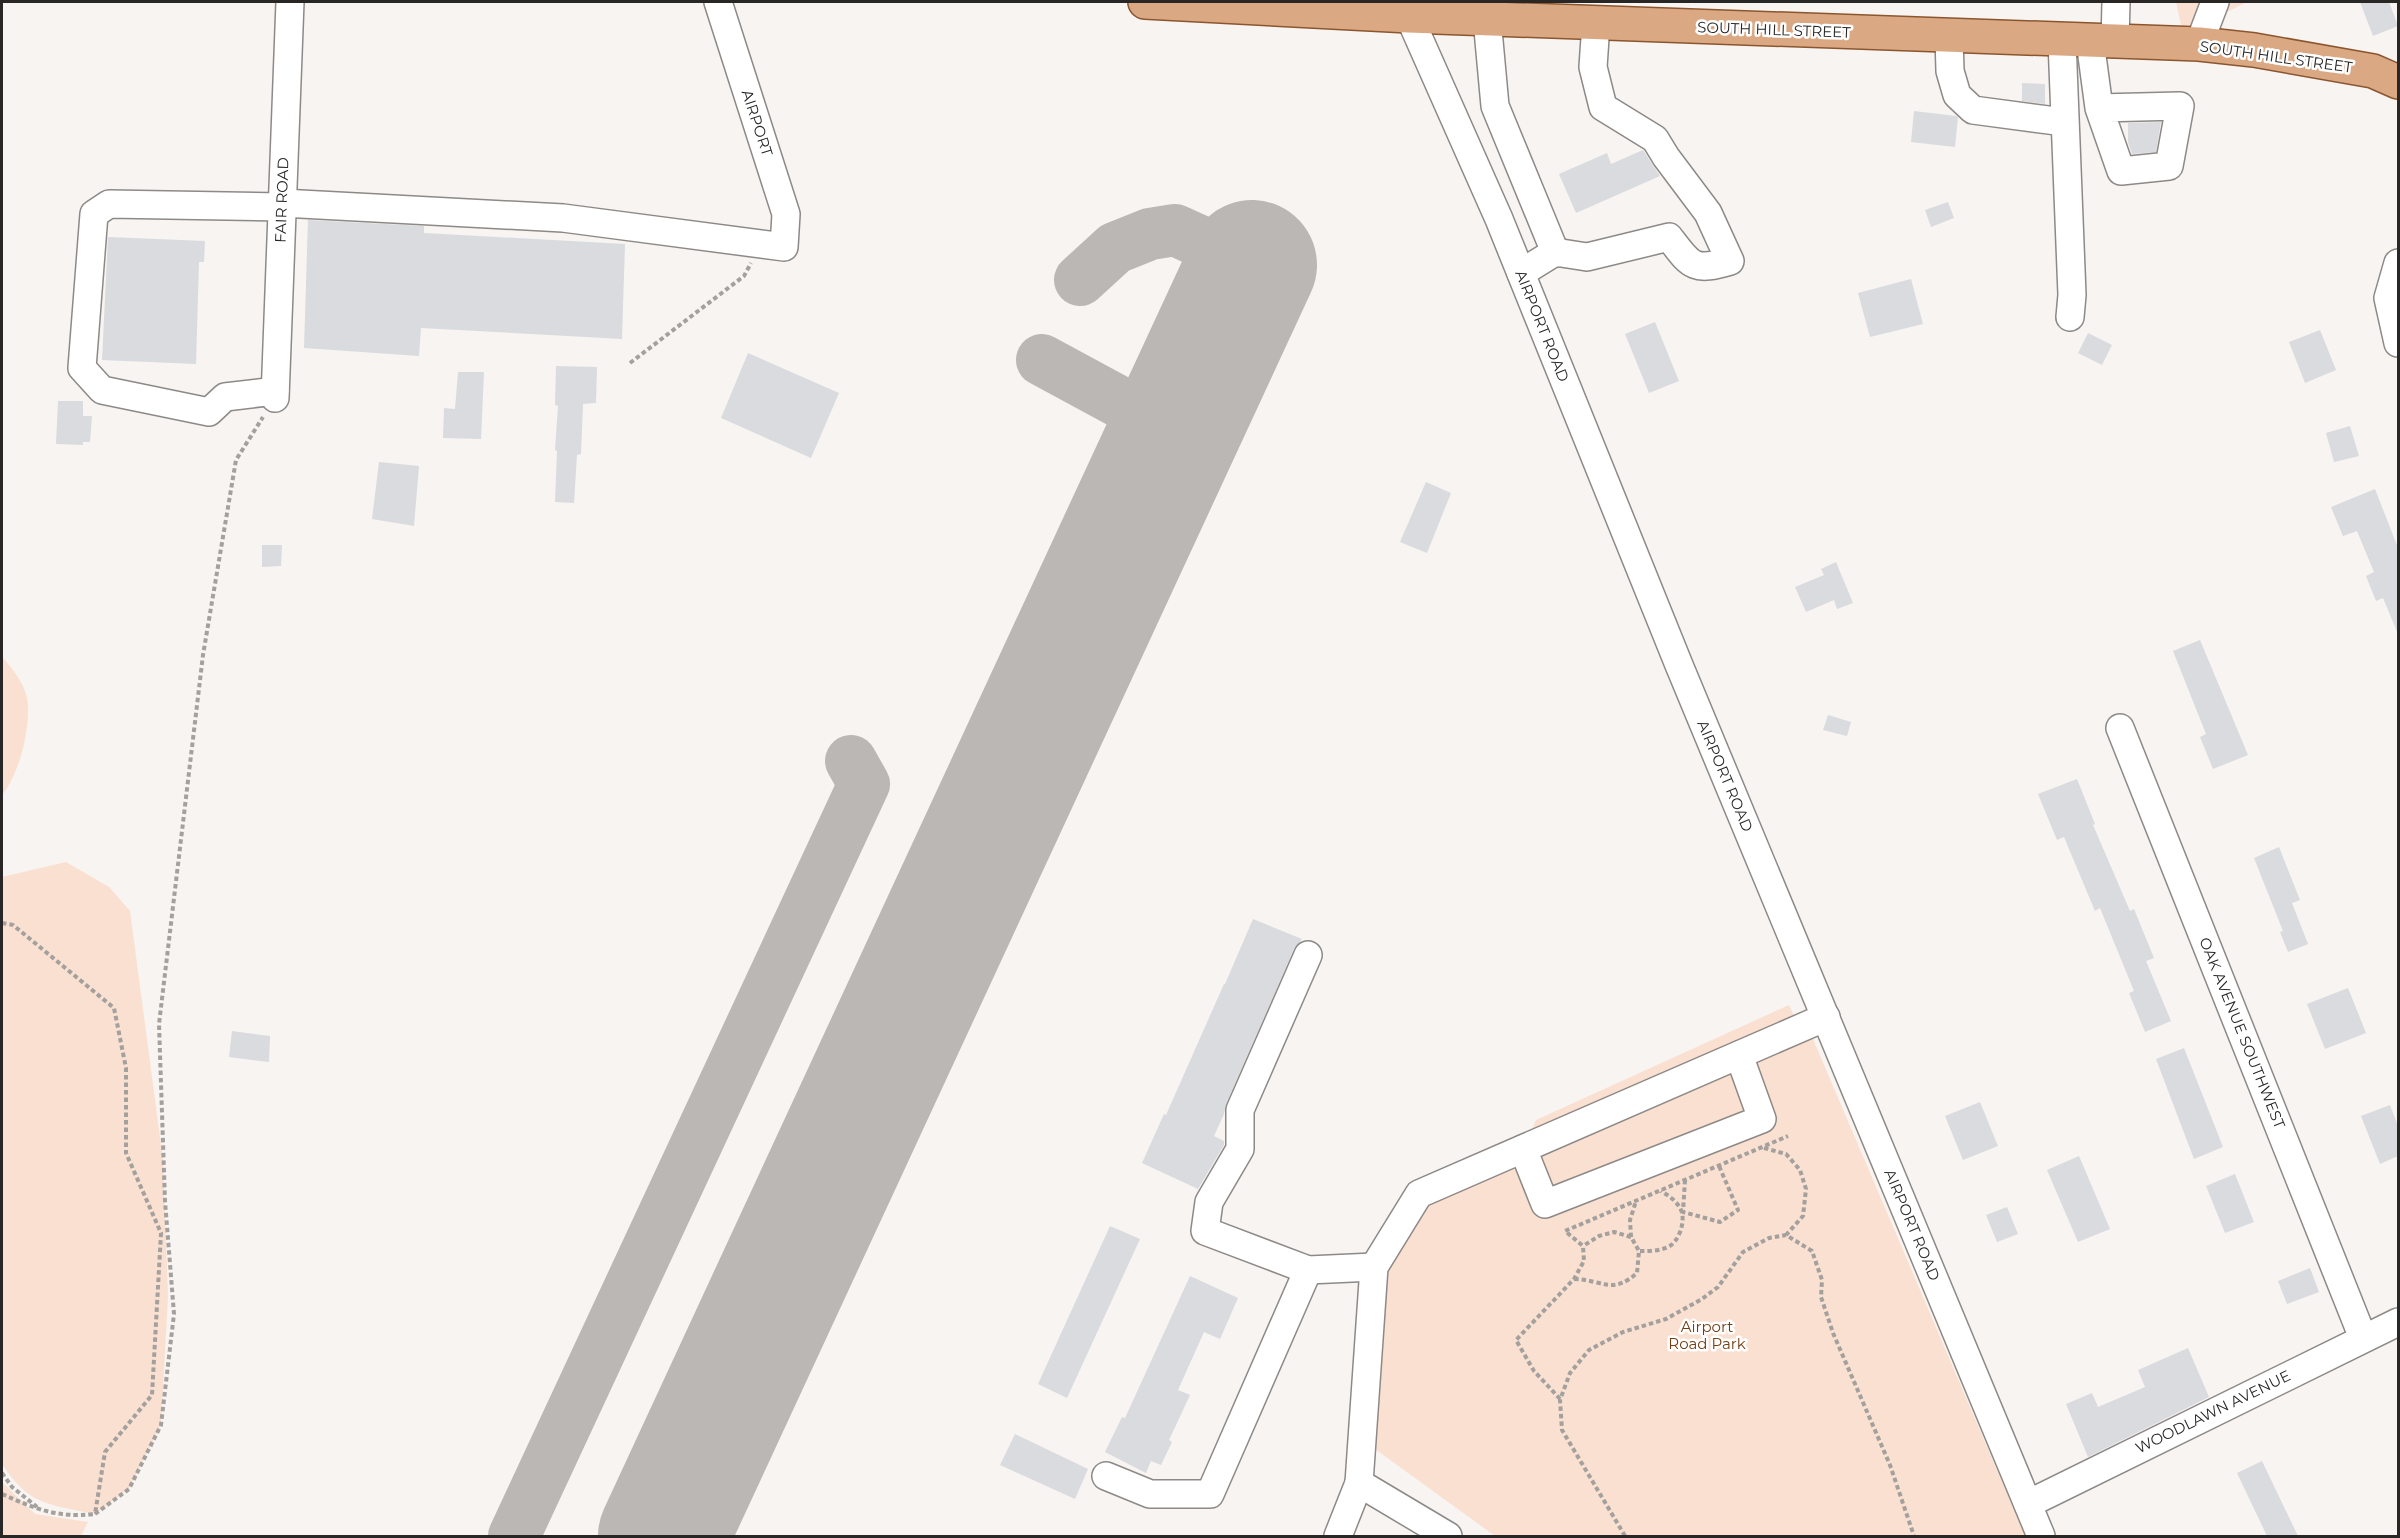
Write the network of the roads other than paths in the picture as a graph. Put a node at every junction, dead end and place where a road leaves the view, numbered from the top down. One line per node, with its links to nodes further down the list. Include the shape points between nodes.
1 (290, 2): 15 (street, FAIR ROAD)
2 (718, 2): 15 (street, AIRPORT, via 786,214 772,245 563,218)
3 (1144, 2): 6 (main road, SOUTH HILL STREET)
4 (2116, 2): 10 (street)
5 (2215, 2): 11 (street)
6 (1422, 12): 7 (main road, SOUTH HILL STREET); 18 (street, AIRPORT ROAD)
7 (1487, 19): 8 (main road, SOUTH HILL STREET); 16 (street, via 1495,106)
8 (1596, 23): 9 (main road, SOUTH HILL STREET); 16 (street, via 1593,67 1604,107 1655,138 1708,213 1730,261 1708,268 1689,263 1669,237 1587,257)
9 (1949, 37): 10 (main road, SOUTH HILL STREET); 14 (street, via 1950,71 1957,95 1973,110)
10 (2089, 41): 11 (main road, SOUTH HILL STREET); 13 (street); 14 (street)
11 (2199, 44): 12 (main road, SOUTH HILL STREET, via 2373,71)
12 (2398, 82)
13 (2099, 108)
14 (2064, 122): 19 (street)
15 (282, 205): 15 (street, FAIR ROAD, via 275,394 225,397 209,412 102,390 82,368 94,214 110,204)
16 (1555, 252): 18 (street)
17 (2398, 263): 20 (street, via 2388,298)
18 (1521, 273): 23 (street, AIRPORT ROAD)
19 (2070, 316)
20 (2398, 343)
21 (2120, 728): 29 (street, OAK AVENUE SOUTHWEST)
22 (1308, 955): 27 (street, via 1240,1110 1240,1149 1209,1202 1205,1231)
23 (1826, 1017): 24 (street); 32 (street, AIRPORT ROAD)
24 (1739, 1055): 25 (street); 25 (street, via 1762,1119 1545,1204)
25 (1523, 1149): 26 (street, via 1419,1194)
26 (1374, 1267): 27 (street); 31 (street)
27 (1308, 1270): 30 (street, via 1210,1494 1150,1494)
28 (2398, 1322): 29 (street, WOODLAWN AVENUE)
29 (2363, 1338): 32 (street, WOODLAWN AVENUE)
30 (1106, 1476)
31 (1359, 1483): 33 (street); 34 (street)
32 (2028, 1504): 35 (street, AIRPORT ROAD)
33 (1338, 1536)
34 (1448, 1536)
35 (2041, 1536)

